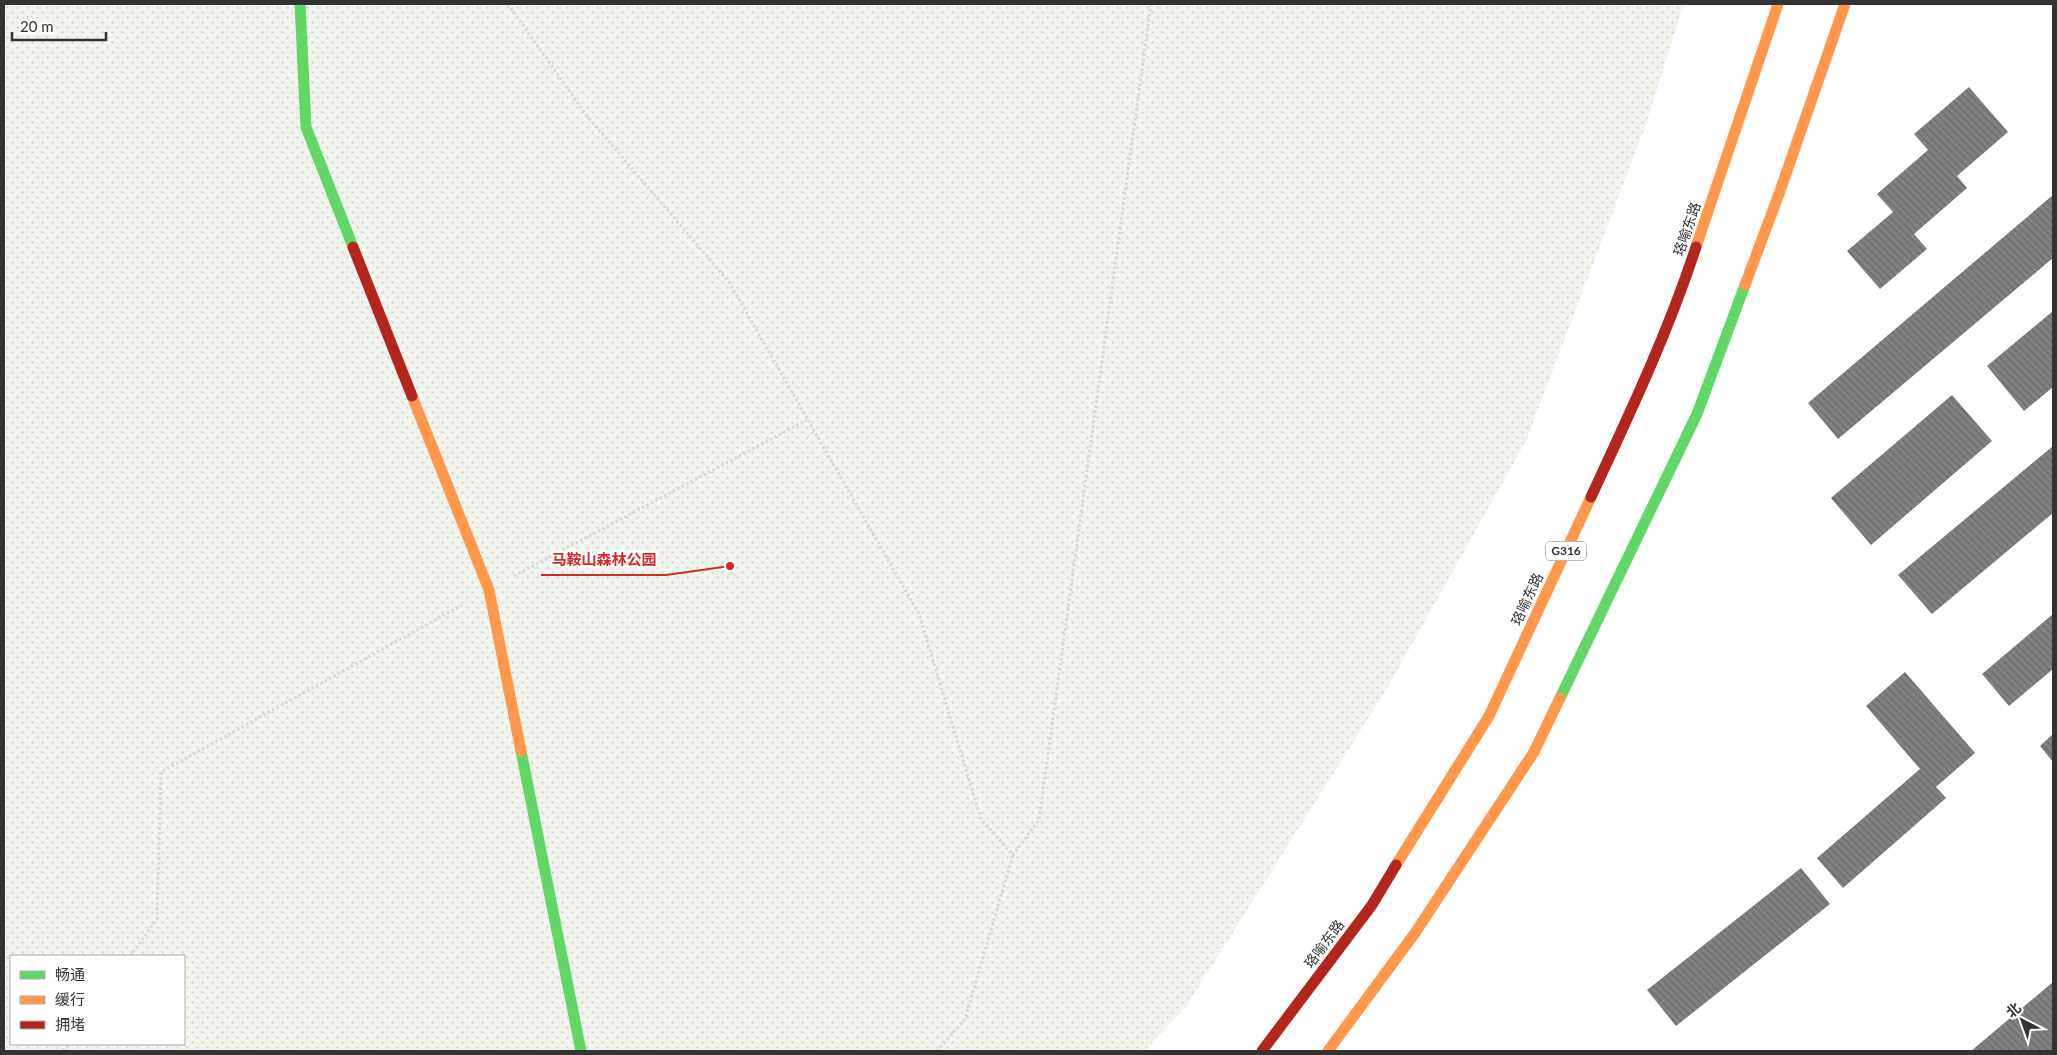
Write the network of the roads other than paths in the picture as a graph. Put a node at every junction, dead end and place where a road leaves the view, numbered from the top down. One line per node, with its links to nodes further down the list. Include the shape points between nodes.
1 (300, 4): 4 (main road, via 306,127 489,590)
2 (1778, 4): 5 (main road, 珞喻东路 / G316, via 1678,299 1641,390 1488,716 1372,905)
3 (1844, 4): 6 (main road, via 1779,194 1698,414 1534,752 1415,933)
4 (581, 1051)
5 (1262, 1051)
6 (1328, 1051)

